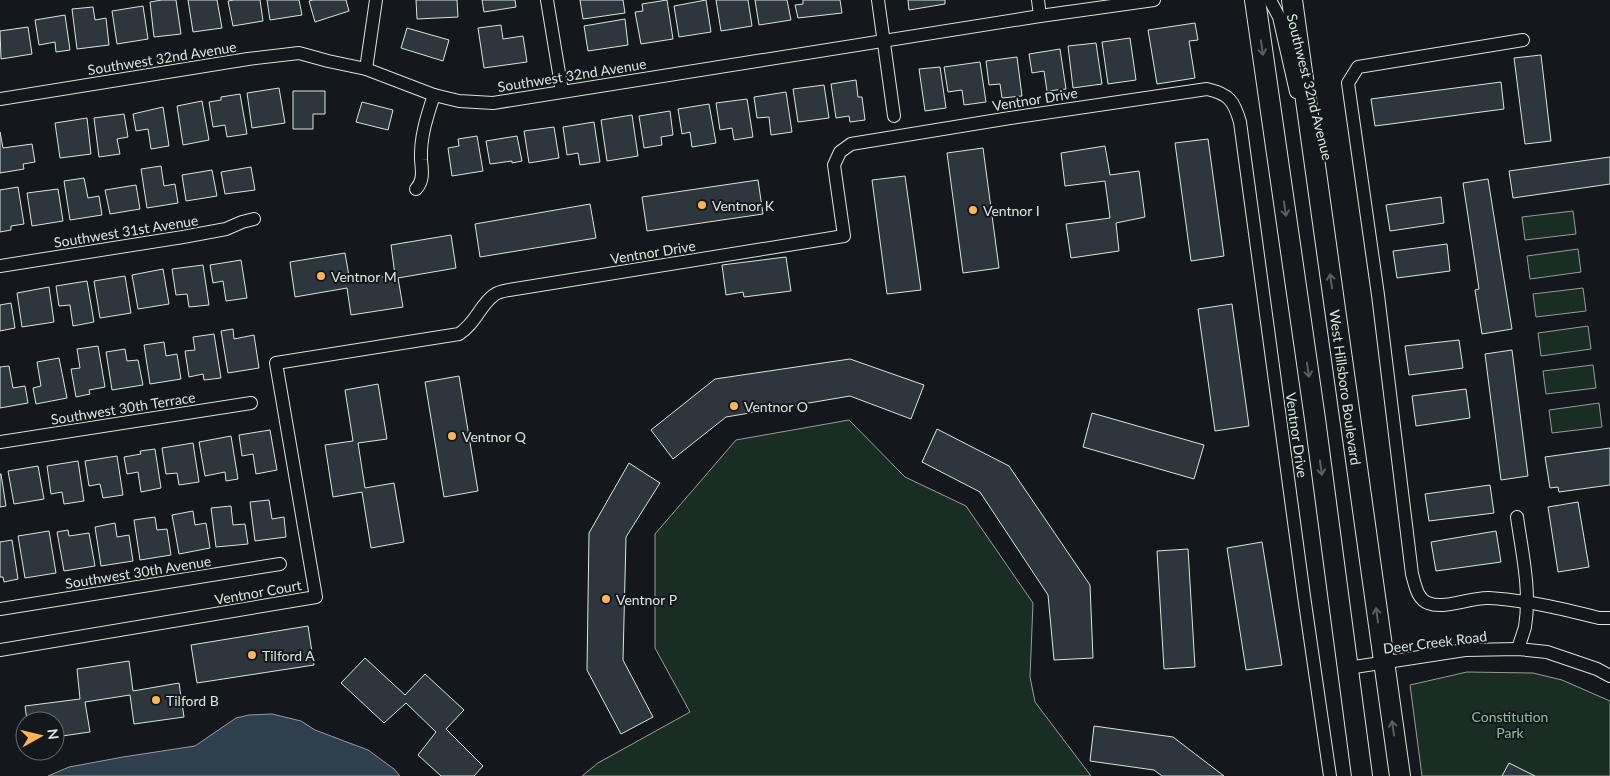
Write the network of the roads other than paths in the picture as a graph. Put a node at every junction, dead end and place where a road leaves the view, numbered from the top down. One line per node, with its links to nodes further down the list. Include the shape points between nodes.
1 (376, 0): 12 (street)
2 (547, 0): 13 (street)
3 (878, 0): 11 (street)
4 (1038, 0): 9 (street)
5 (1154, 0): 9 (street, Southwest 32nd Avenue)
6 (1255, 0): 32 (main road, one-way to 32)
7 (1270, 0): 17 (street, Southwest 32nd Avenue, via 1278,17)
8 (1292, 0): 17 (main road, West Hillsboro Boulevard)
9 (1040, 16): 11 (street, Southwest 32nd Avenue)
10 (1523, 40): 26 (street, via 1358,67 1348,83 1412,574 1420,597 1435,605 1487,598)
11 (885, 42): 13 (street, Southwest 32nd Avenue); 16 (street)
12 (366, 69): 14 (street, Southwest 32nd Avenue); 15 (street, Southwest 32nd Avenue, via 299,53)
13 (562, 91): 14 (street, Southwest 32nd Avenue, via 493,103 459,101)
14 (434, 95): 18 (street, via 421,144 422,176)
15 (0, 99)
16 (894, 116)
17 (1318, 182): 31 (main road, West Hillsboro Boulevard, one-way to 17)
18 (416, 189)
19 (254, 219): 20 (street, Southwest 31st Avenue, via 183,238)
20 (0, 266)
21 (276, 363): 30 (street, Ventnor Court, via 316,597); 34 (street, Ventnor Drive, via 460,334 495,294 509,290 844,236 834,165 840,152 851,144 1201,89 1220,93 1234,105 1240,127)
22 (251, 403): 23 (street, Southwest 30th Terrace)
23 (0, 442)
24 (1517, 517): 26 (street, via 1525,567)
25 (280, 564): 27 (street, Southwest 30th Avenue)
26 (1526, 602): 28 (street); 29 (street)
27 (0, 608)
28 (1610, 618)
29 (1518, 649): 31 (street, Deer Creek Road, via 1465,650); 33 (street, Deer Creek Road, via 1548,652)
30 (0, 650)
31 (1384, 663): 32 (street, Deer Creek Road); 36 (main road, West Hillsboro Boulevard, one-way to 31)
32 (1348, 668): 35 (main road)
33 (1610, 676)
34 (1330, 776)
35 (1362, 776)
36 (1400, 776)

